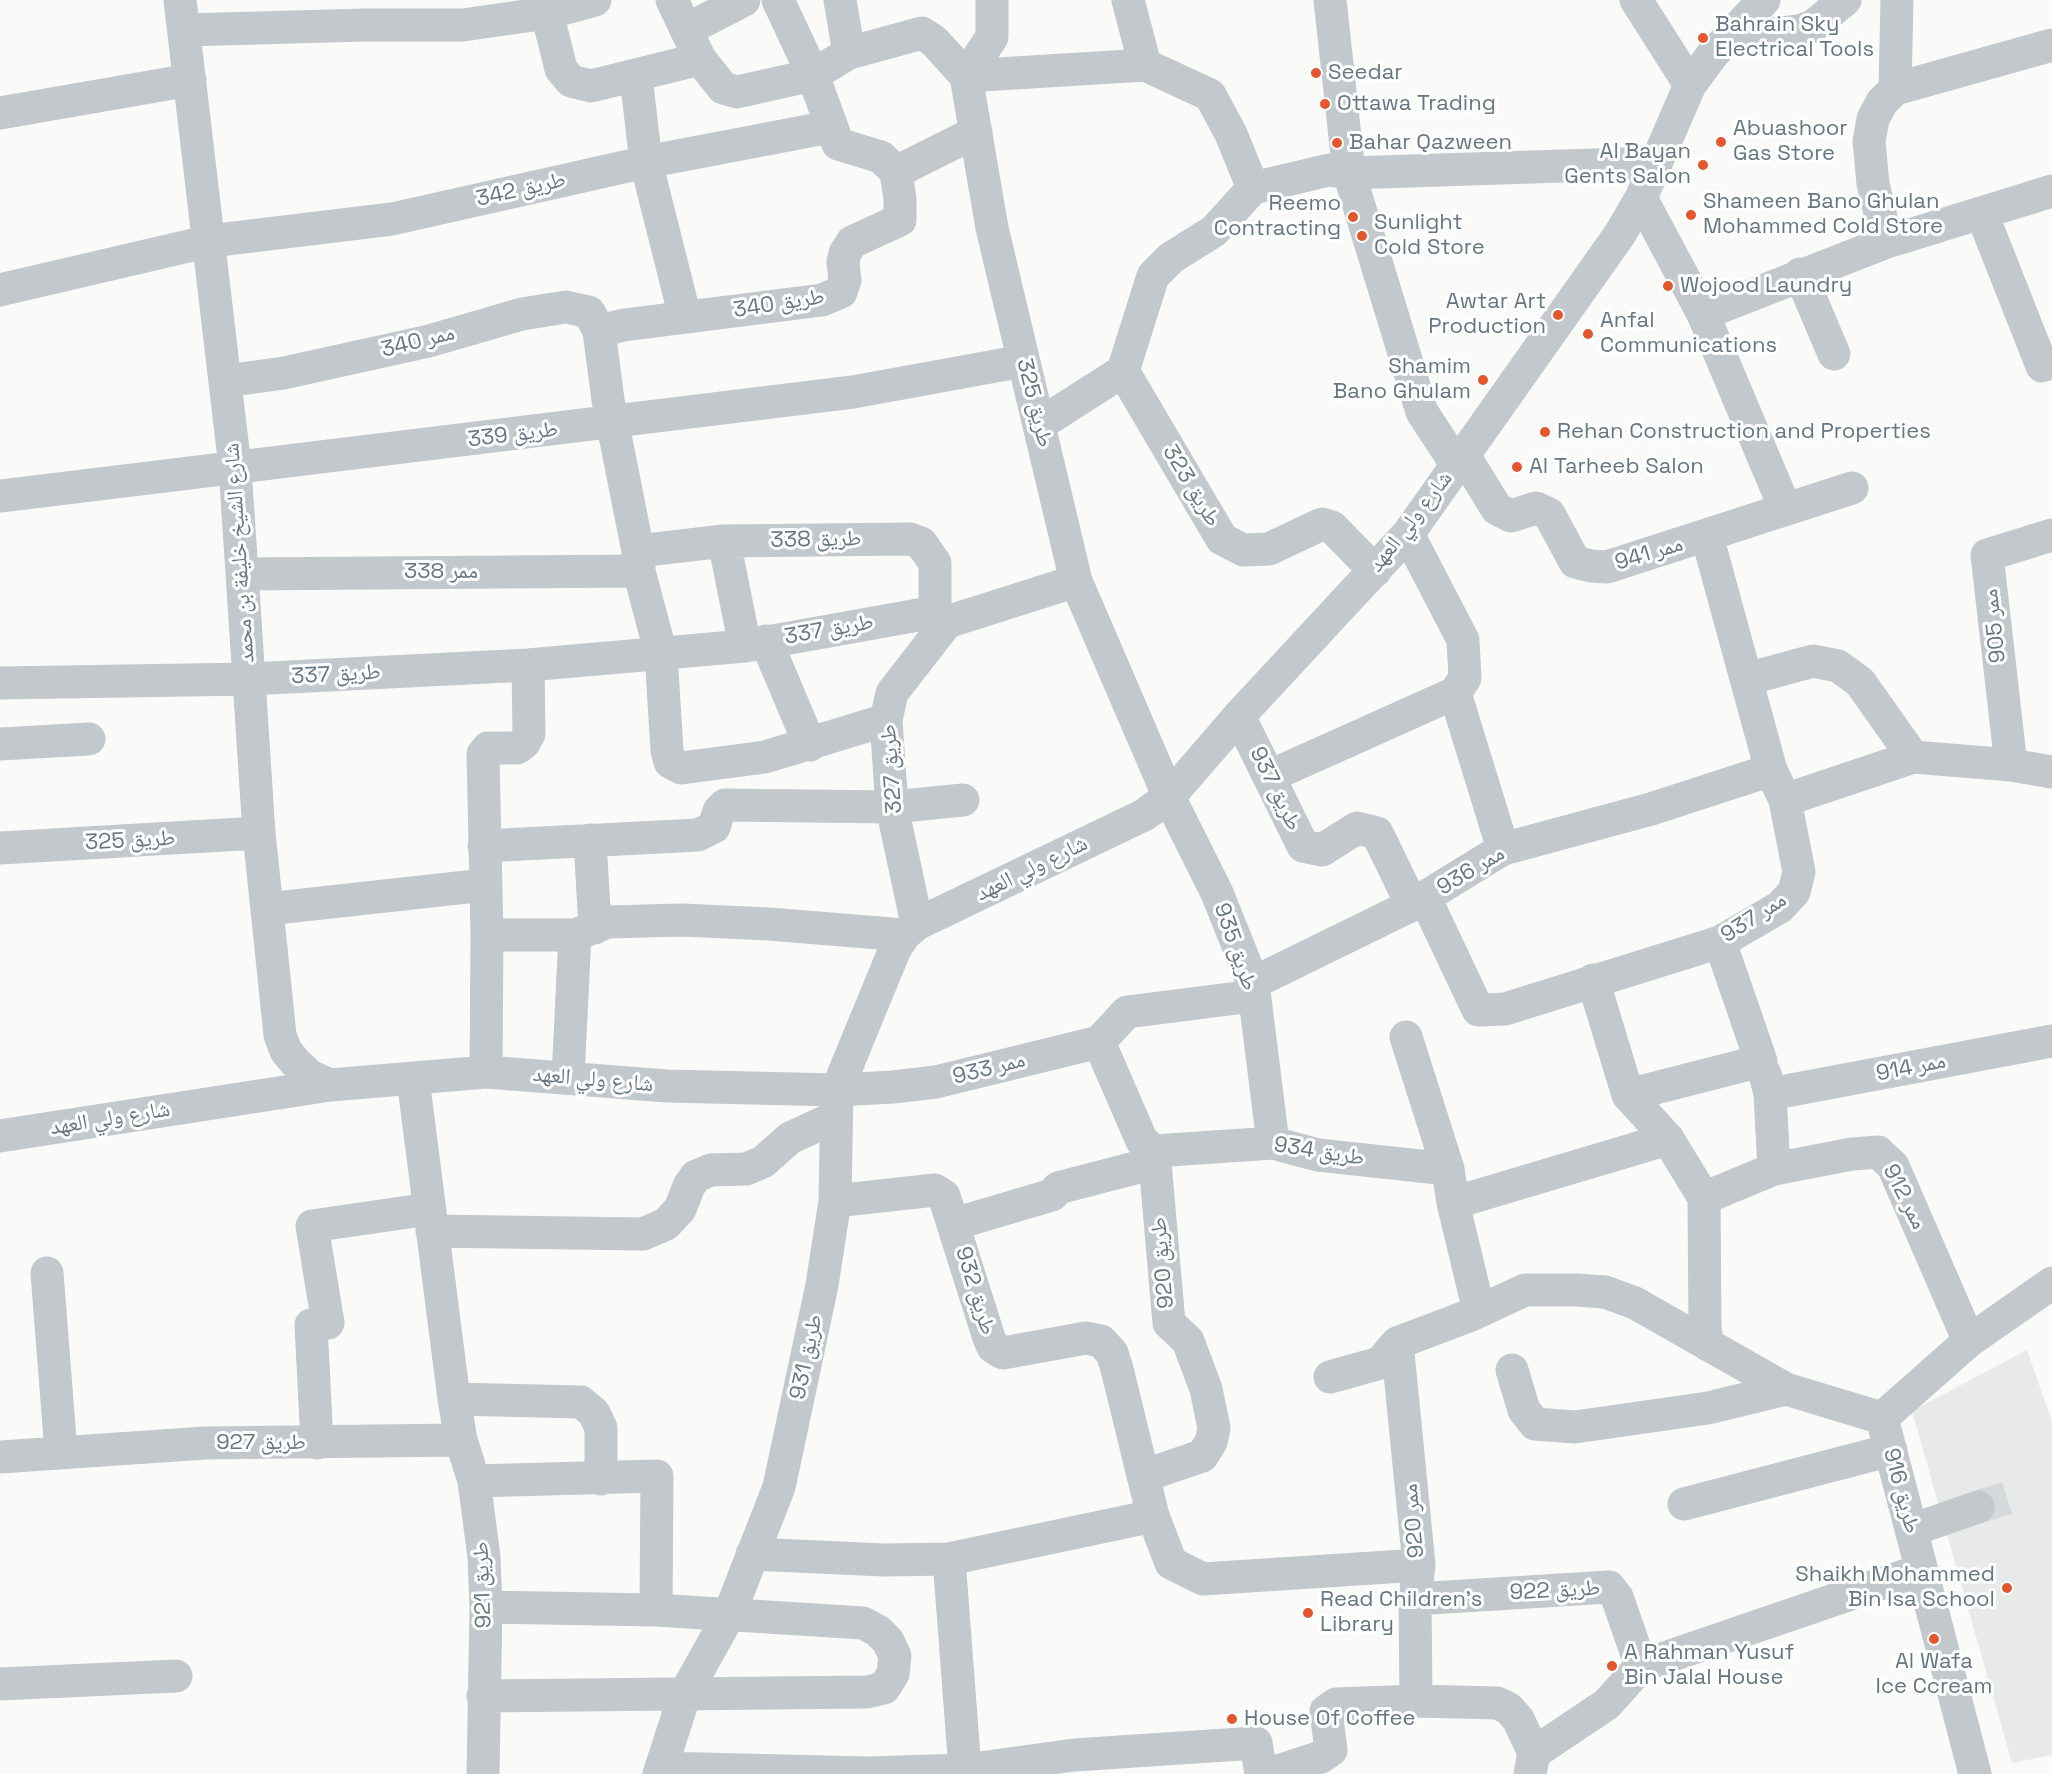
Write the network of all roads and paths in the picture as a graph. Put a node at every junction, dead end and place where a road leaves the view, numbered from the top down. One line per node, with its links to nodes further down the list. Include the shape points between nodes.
1 (672, 0): 16 (street)
2 (744, 0): 16 (street)
3 (778, 0): 21 (street)
4 (840, 0): 18 (street)
5 (992, 0): 22 (street, via 992,37)
6 (1128, 0): 20 (street)
7 (1330, 0): 33 (street)
8 (1636, 0): 25 (street)
9 (1764, 0): 15 (street, شارع ولي العهد)
10 (1845, 0): 15 (street, via 1813,26 1799,32 1773,34)
11 (1897, 0): 26 (street)
12 (584, 1): 13 (street)
13 (547, 13): 14 (street, via 464,25 365,25); 23 (street, via 561,69 571,81 591,87)
14 (182, 15): 24 (street, شارع الشيخ خليفة بن محمد)
15 (1737, 28): 25 (street, شارع ولي العهد)
16 (686, 30): 19 (street)
17 (2052, 45): 26 (street)
18 (849, 53): 21 (street); 22 (street, via 922,33)
19 (700, 59): 21 (street, via 723,88 736,92); 23 (street)
20 (1146, 65): 22 (street); 34 (street, via 1210,95)
21 (813, 75): 28 (street)
22 (966, 76): 29 (street, طريق 325)
23 (636, 77): 30 (street)
24 (190, 80): 27 (street); 38 (street, شارع الشيخ خليفة بن محمد)
25 (1690, 85): 31 (street, شارع ولي العهد)
26 (1895, 89): 39 (street, via 1873,119 1869,141 1873,184)
27 (0, 113)
28 (830, 127): 30 (street, طريق 342); 32 (street, via 838,144 881,157)
29 (976, 132): 32 (street); 46 (street, طريق 325, via 992,228)
30 (646, 162): 38 (street, طريق 342, via 392,219); 43 (street)
31 (1655, 164): 33 (street); 36 (street, شارع ولي العهد)
32 (896, 172): 43 (street, طريق 340, via 900,220 852,242 843,262 845,280 841,292 822,300)
33 (1348, 173): 34 (street, via 1319,172); 52 (street, via 1422,412)
34 (1253, 188): 48 (street, via 1214,231 1171,258 1153,276)
35 (2052, 191): 37 (street)
36 (1641, 198): 42 (street); 52 (street, شارع ولي العهد, via 1620,234)
37 (1982, 214): 39 (street); 47 (street)
38 (210, 241): 41 (street, طريق 342); 49 (street, شارع الشيخ خليفة بن محمد)
39 (1887, 242): 40 (street)
40 (1800, 274): 42 (street); 45 (street)
41 (0, 290)
42 (1703, 314): 56 (street)
43 (685, 317): 44 (street, طريق 340)
44 (599, 331): 49 (street, ممر 340, via 589,312 566,307 522,314 429,341 295,371); 50 (street)
45 (1834, 354)
46 (1023, 360): 50 (street, طريق 339, via 853,392); 51 (street, طريق 325)
47 (2042, 366)
48 (1123, 370): 51 (street); 62 (street, طريق 323, via 1222,539 1242,550 1269,549 1322,524 1332,527)
49 (225, 381): 53 (street, شارع الشيخ خليفة بن محمد)
50 (613, 423): 53 (street, طريق 339); 61 (street)
51 (1040, 424): 64 (street, طريق 325)
52 (1460, 459): 57 (street, شارع ولي العهد); 59 (street, ممر 941, via 1497,509 1511,516 1536,508 1549,514 1575,562 1607,567)
53 (235, 467): 55 (street, طريق 339); 63 (street, شارع الشيخ خليفة بن محمد)
54 (1852, 488): 56 (street, ممر 941)
55 (0, 496)
56 (1785, 508): 59 (street, ممر 941)
57 (1408, 534): 62 (street, شارع ولي العهد); 72 (street, via 1463,640 1465,678)
58 (2052, 535): 80 (street, ممر 905, via 1987,555)
59 (1707, 536): 70 (street, ممر 937)
60 (724, 541): 61 (street, طريق 338); 65 (street, طريق 338, via 910,539 921,543 934,563); 66 (street)
61 (638, 561): 63 (street, ممر 338); 67 (street)
62 (1375, 571): 73 (street, شارع ولي العهد)
63 (242, 574): 69 (street, شارع الشيخ خليفة بن محمد)
64 (1076, 581): 65 (street); 84 (street, طريق 325)
65 (941, 617): 66 (street, طريق 337); 74 (street, طريق 327, via 892,693)
66 (755, 644): 67 (street, طريق 337); 77 (street)
67 (662, 654): 68 (street, طريق 337); 78 (street, via 670,762 681,768)
68 (528, 665): 69 (street, طريق 337); 91 (street, via 529,734 516,748 488,748 483,754)
69 (249, 679): 71 (street, طريق 337); 89 (street, شارع الشيخ خليفة بن محمد)
70 (1747, 679): 79 (street, via 1813,661 1838,666 1860,682); 81 (street, ممر 937)
71 (0, 683)
72 (1455, 693): 83 (street); 93 (street)
73 (1239, 717): 83 (street, طريق 937); 84 (street, شارع ولي العهد)
74 (886, 720): 77 (street); 88 (street, طريق 327)
75 (90, 739): 76 (street)
76 (0, 744)
77 (810, 745): 78 (street)
78 (765, 757): 87 (street)
79 (1913, 757): 80 (street); 86 (street)
80 (2011, 765): 82 (street)
81 (1770, 770): 86 (street, ممر 937); 93 (street, ممر 936, via 1652,809)
82 (2052, 772)
83 (1270, 776): 95 (street, طريق 937, via 1304,846 1322,850 1357,828 1377,834)
84 (1169, 796): 97 (street, شارع ولي العهد, via 1144,815); 102 (street, طريق 935, via 1216,893)
85 (963, 800): 88 (street)
86 (1785, 800): 100 (street, ممر 937, via 1799,872 1794,892 1780,907)
87 (778, 805): 88 (street); 90 (street, via 725,805 714,827 698,835)
88 (892, 807): 97 (street, طريق 327)
89 (259, 834): 92 (street, طريق 325); 96 (street, شارع الشيخ خليفة بن محمد)
90 (590, 840): 91 (street); 98 (street)
91 (484, 846): 94 (street)
92 (0, 848)
93 (1503, 849): 95 (street, ممر 936)
94 (485, 885): 96 (street); 99 (street)
95 (1419, 902): 101 (street, ممر 937, via 1478,1010 1505,1009); 102 (street, ممر 936)
96 (267, 909): 110 (street, شارع الشيخ خليفة بن محمد, via 280,1035 296,1063 310,1076)
97 (911, 929): 98 (street, via 682,920 608,922); 113 (street, via 895,949)
98 (585, 932): 99 (street); 108 (street)
99 (487, 935): 107 (street)
100 (1720, 942): 101 (street, ممر 937); 106 (street)
101 (1593, 981): 112 (street)
102 (1253, 989): 105 (street, ممر 936, via 1127,1012); 116 (street, طريق 935)
103 (1406, 1037): 118 (street)
104 (2052, 1041): 111 (street, ممر 914)
105 (1099, 1042): 113 (street, ممر 933); 117 (street, via 1142,1141)
106 (1761, 1061): 111 (street); 112 (street)
107 (486, 1072): 108 (street, شارع ولي العهد); 109 (street, شارع ولي العهد)
108 (568, 1077): 113 (street, شارع ولي العهد)
109 (413, 1079): 110 (street, شارع ولي العهد); 123 (street, طريق 921)
110 (330, 1085): 114 (street, شارع ولي العهد)
111 (1770, 1094): 119 (street)
112 (1628, 1095): 115 (street)
113 (837, 1103): 121 (street, طريق 931); 123 (street, via 763,1162 746,1169 711,1170 696,1176 680,1209 666,1224 643,1234)
114 (0, 1136)
115 (1668, 1139): 120 (street); 122 (street)
116 (1273, 1143): 117 (street, طريق 934); 118 (street, طريق 934, via 1318,1155)
117 (1154, 1157): 124 (street, طريق 934, via 1058,1188 1052,1195); 141 (street, طريق 920, via 1169,1323 1188,1341 1206,1389 1214,1428 1212,1442 1202,1456)
118 (1448, 1169): 122 (street)
119 (1774, 1169): 120 (street, ممر 912); 128 (street, ممر 912, via 1878,1152 1893,1166)
120 (1704, 1198): 130 (street, via 1704,1328)
121 (835, 1201): 124 (street, طريق 932, via 934,1190 944,1196); 148 (street, طريق 931, via 822,1285 779,1487)
122 (1453, 1203): 127 (street)
123 (430, 1220): 134 (street, طريق 921); 137 (street, via 312,1226 328,1323 311,1325)
124 (954, 1224): 141 (street, طريق 932, via 993,1347 1003,1353 1086,1338 1101,1341 1112,1353)
125 (47, 1273): 139 (street)
126 (2052, 1283): 128 (street)
127 (1479, 1311): 129 (street); 130 (street, via 1525,1290 1605,1292 1635,1303)
128 (1969, 1341): 135 (street)
129 (1396, 1343): 132 (street, via 1380,1363); 150 (street, ممر 920)
130 (1708, 1345): 133 (street)
131 (1512, 1370): 133 (street, via 1524,1410 1535,1424 1598,1424 1708,1408)
132 (1330, 1377)
133 (1786, 1389): 135 (street)
134 (454, 1399): 136 (street, طريق 921); 142 (street, via 581,1402 594,1413 601,1428)
135 (1882, 1418): 138 (street, طريق 916)
136 (461, 1440): 137 (street, طريق 927); 143 (street, طريق 921)
137 (317, 1443): 139 (street, طريق 927, via 205,1443)
138 (1891, 1450): 144 (street); 147 (street, طريق 916)
139 (61, 1452): 140 (street, طريق 927)
140 (0, 1457)
141 (1143, 1476): 146 (street, طريق 932)
142 (601, 1479): 143 (street); 154 (street, via 657,1476)
143 (474, 1481): 153 (street, طريق 921)
144 (1684, 1504)
145 (1978, 1507): 147 (street)
146 (1153, 1516): 149 (street); 150 (street, طريق 932, via 1172,1563 1203,1579)
147 (1912, 1530): 151 (street, طريق 916)
148 (752, 1554): 149 (street, via 884,1560); 155 (street, طريق 931)
149 (949, 1558): 163 (street)
150 (1419, 1565): 152 (street, ممر 920)
151 (1921, 1570): 156 (street); 168 (street, طريق 916)
152 (1415, 1599): 156 (street, طريق 922, via 1609,1587 1617,1597); 161 (street, ممر 920)
153 (486, 1607): 154 (street); 160 (street, طريق 921)
154 (656, 1611): 155 (street)
155 (729, 1615): 159 (street, طريق 931); 159 (street, via 863,1623 878,1630 888,1641 895,1656 893,1674 884,1688 867,1692)
156 (1641, 1666): 162 (street, via 1608,1704)
157 (176, 1676): 158 (street)
158 (0, 1684)
159 (685, 1694): 160 (street); 164 (street, طريق 931)
160 (483, 1696): 165 (street, طريق 921)
161 (1416, 1701): 162 (street, via 1497,1703 1508,1708 1518,1719); 167 (street, via 1336,1704 1326,1711 1331,1750 1322,1757)
162 (1532, 1763)
163 (965, 1770): 164 (street); 166 (street, via 1074,1755 1256,1743)
164 (660, 1771)
165 (483, 1774)
166 (1261, 1774)
167 (1269, 1774)
168 (1975, 1774)

